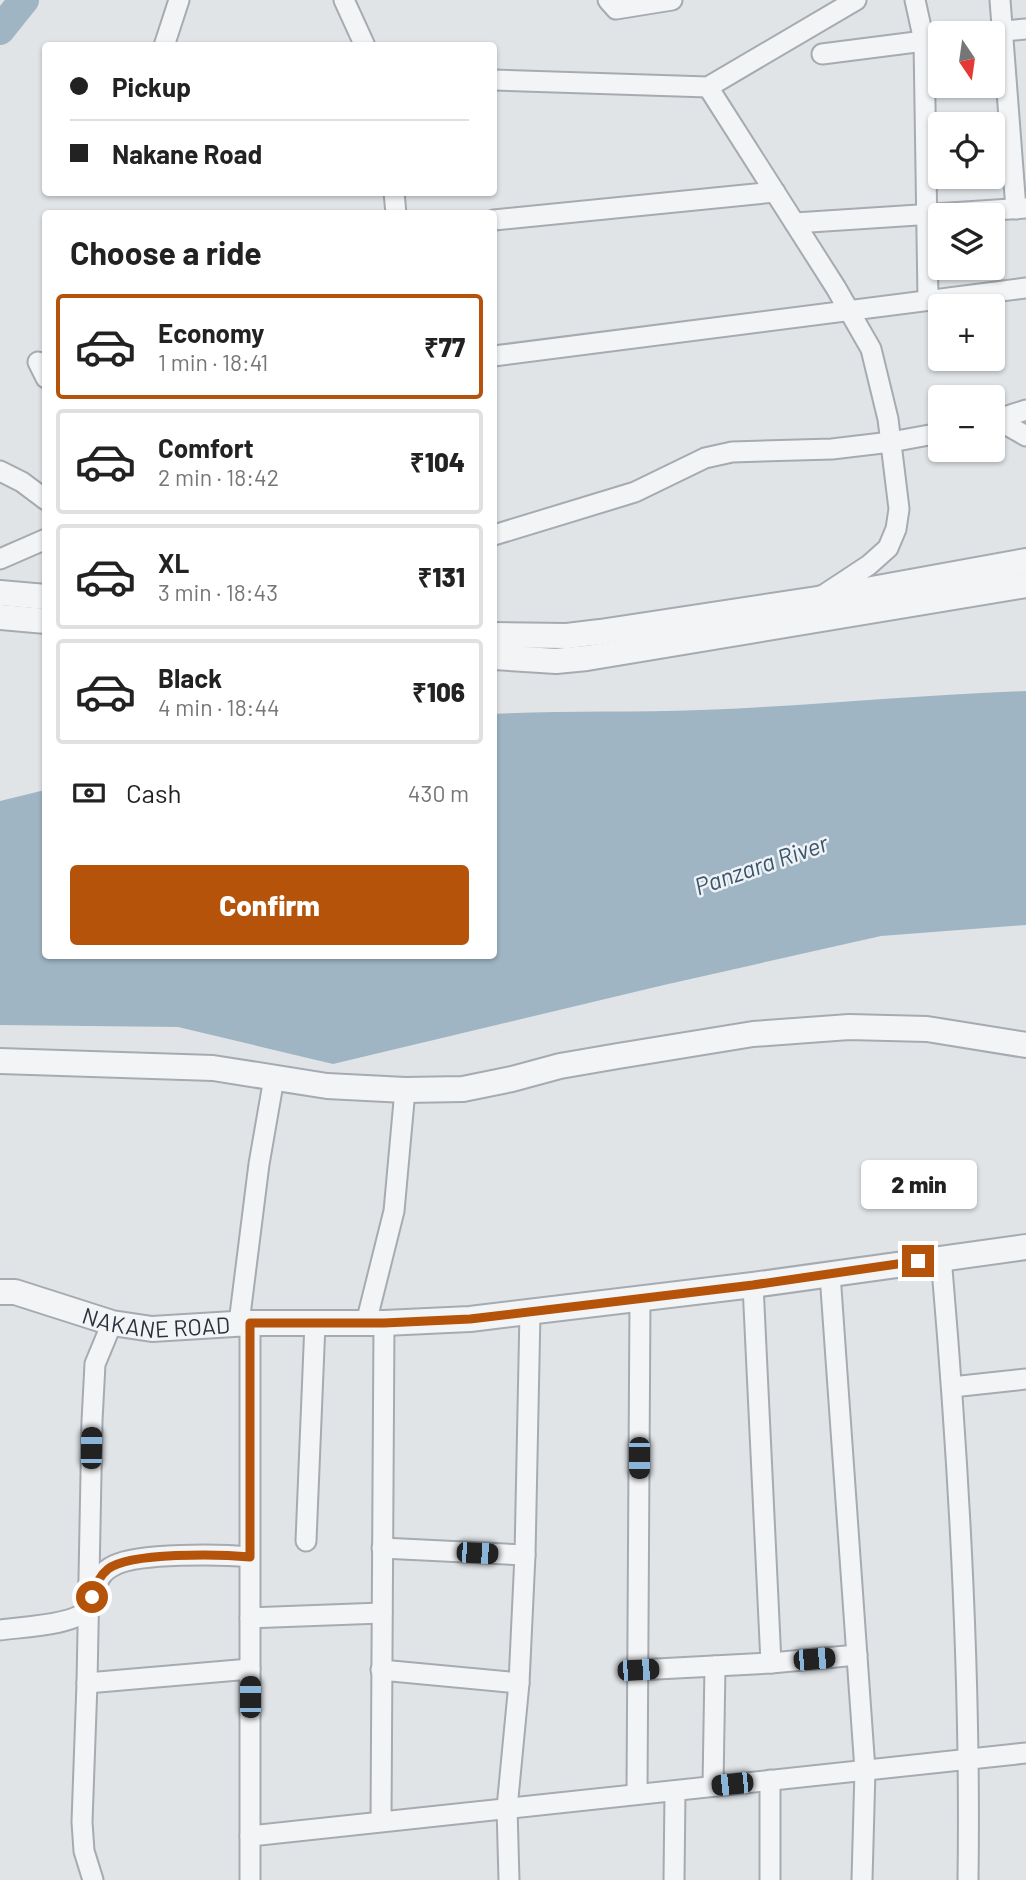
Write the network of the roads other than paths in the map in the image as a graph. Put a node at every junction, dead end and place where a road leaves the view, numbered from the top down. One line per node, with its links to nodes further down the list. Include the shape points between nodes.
1 (179, 0): 12 (street)
2 (344, 0): 13 (street)
3 (608, 0): 4 (street, via 616,9)
4 (672, 0)
5 (856, 0): 19 (street)
6 (915, 0): 11 (street)
7 (1000, 0): 8 (street)
8 (1002, 21)
9 (1026, 29): 10 (street)
10 (1005, 31)
11 (924, 41): 14 (street); 23 (street)
12 (165, 42)
13 (363, 42)
14 (822, 54)
15 (1005, 61): 17 (street)
16 (1026, 75): 17 (street)
17 (1006, 76): 20 (street)
18 (497, 80): 19 (street)
19 (708, 87): 21 (street)
20 (1018, 134): 22 (street)
21 (775, 192): 24 (street); 25 (street)
22 (1021, 209)
23 (928, 215): 25 (street)
24 (497, 220)
25 (795, 223): 29 (street)
26 (1026, 288): 27 (street)
27 (973, 294)
28 (928, 299): 29 (street)
29 (849, 310): 30 (street); 36 (street, via 871,349)
30 (497, 356)
31 (1026, 410): 32 (street)
32 (1005, 417)
33 (1005, 425): 35 (street)
34 (928, 435): 36 (street)
35 (1026, 436)
36 (891, 442): 39 (street, via 732,452 705,458 635,492); 46 (street, via 899,509 888,548)
37 (0, 471): 38 (street)
38 (36, 489)
39 (497, 534)
40 (42, 541): 41 (street)
41 (0, 559)
42 (1026, 561): 46 (street)
43 (1026, 585): 46 (street)
44 (0, 593): 45 (street)
45 (42, 597)
46 (818, 610): 49 (street, via 567,636); 50 (street, via 587,659)
47 (0, 617): 48 (street)
48 (42, 621)
49 (497, 635)
50 (497, 657)
51 (1026, 1045): 54 (street, via 927,1029 849,1027 753,1034 560,1066 463,1089)
52 (0, 1062): 53 (street, via 213,1068)
53 (274, 1078): 54 (street); 63 (street, via 259,1164)
54 (405, 1090): 65 (street, via 394,1211)
55 (1026, 1247): 56 (street, NAKANE ROAD)
56 (941, 1257): 57 (street, NAKANE ROAD); 67 (street)
57 (830, 1274): 58 (street, NAKANE ROAD); 76 (street)
58 (753, 1285): 60 (street, NAKANE ROAD); 77 (street)
59 (0, 1292): 62 (street, NAKANE ROAD, via 15,1292)
60 (640, 1299): 61 (street, NAKANE ROAD); 81 (street)
61 (530, 1312): 65 (street, NAKANE ROAD); 70 (street)
62 (112, 1323): 63 (street, NAKANE ROAD, via 152,1329); 72 (street, via 95,1364)
63 (245, 1323): 64 (street, NAKANE ROAD); 71 (street)
64 (315, 1323): 65 (street, NAKANE ROAD); 68 (street)
65 (375, 1323): 69 (street)
66 (1026, 1379): 67 (street)
67 (952, 1387): 85 (street)
68 (306, 1541)
69 (382, 1548): 70 (street); 73 (street)
70 (525, 1555): 83 (street)
71 (250, 1557): 72 (street, via 116,1564 96,1583); 74 (street)
72 (87, 1610): 75 (street, via 74,1619); 82 (street)
73 (382, 1613): 74 (street); 80 (street)
74 (250, 1618): 79 (street)
75 (0, 1630)
76 (857, 1655): 77 (street); 86 (street)
77 (771, 1663): 78 (street)
78 (715, 1666): 81 (street); 88 (street)
79 (250, 1669): 82 (street); 93 (street)
80 (381, 1670): 83 (street); 92 (street)
81 (638, 1670): 90 (street)
82 (87, 1683): 94 (street, via 82,1822 84,1852)
83 (519, 1683): 91 (street)
84 (1026, 1753): 85 (street)
85 (970, 1759): 86 (street); 100 (street)
86 (865, 1770): 87 (street); 99 (street)
87 (770, 1780): 88 (street); 98 (street)
88 (713, 1786): 89 (street)
89 (675, 1791): 90 (street); 97 (street)
90 (637, 1794): 91 (street)
91 (507, 1808): 92 (street); 96 (street)
92 (381, 1821): 93 (street)
93 (250, 1836): 95 (street)
94 (93, 1880)
95 (250, 1880)
96 (509, 1880)
97 (674, 1880)
98 (771, 1880)
99 (862, 1880)
100 (968, 1880)

